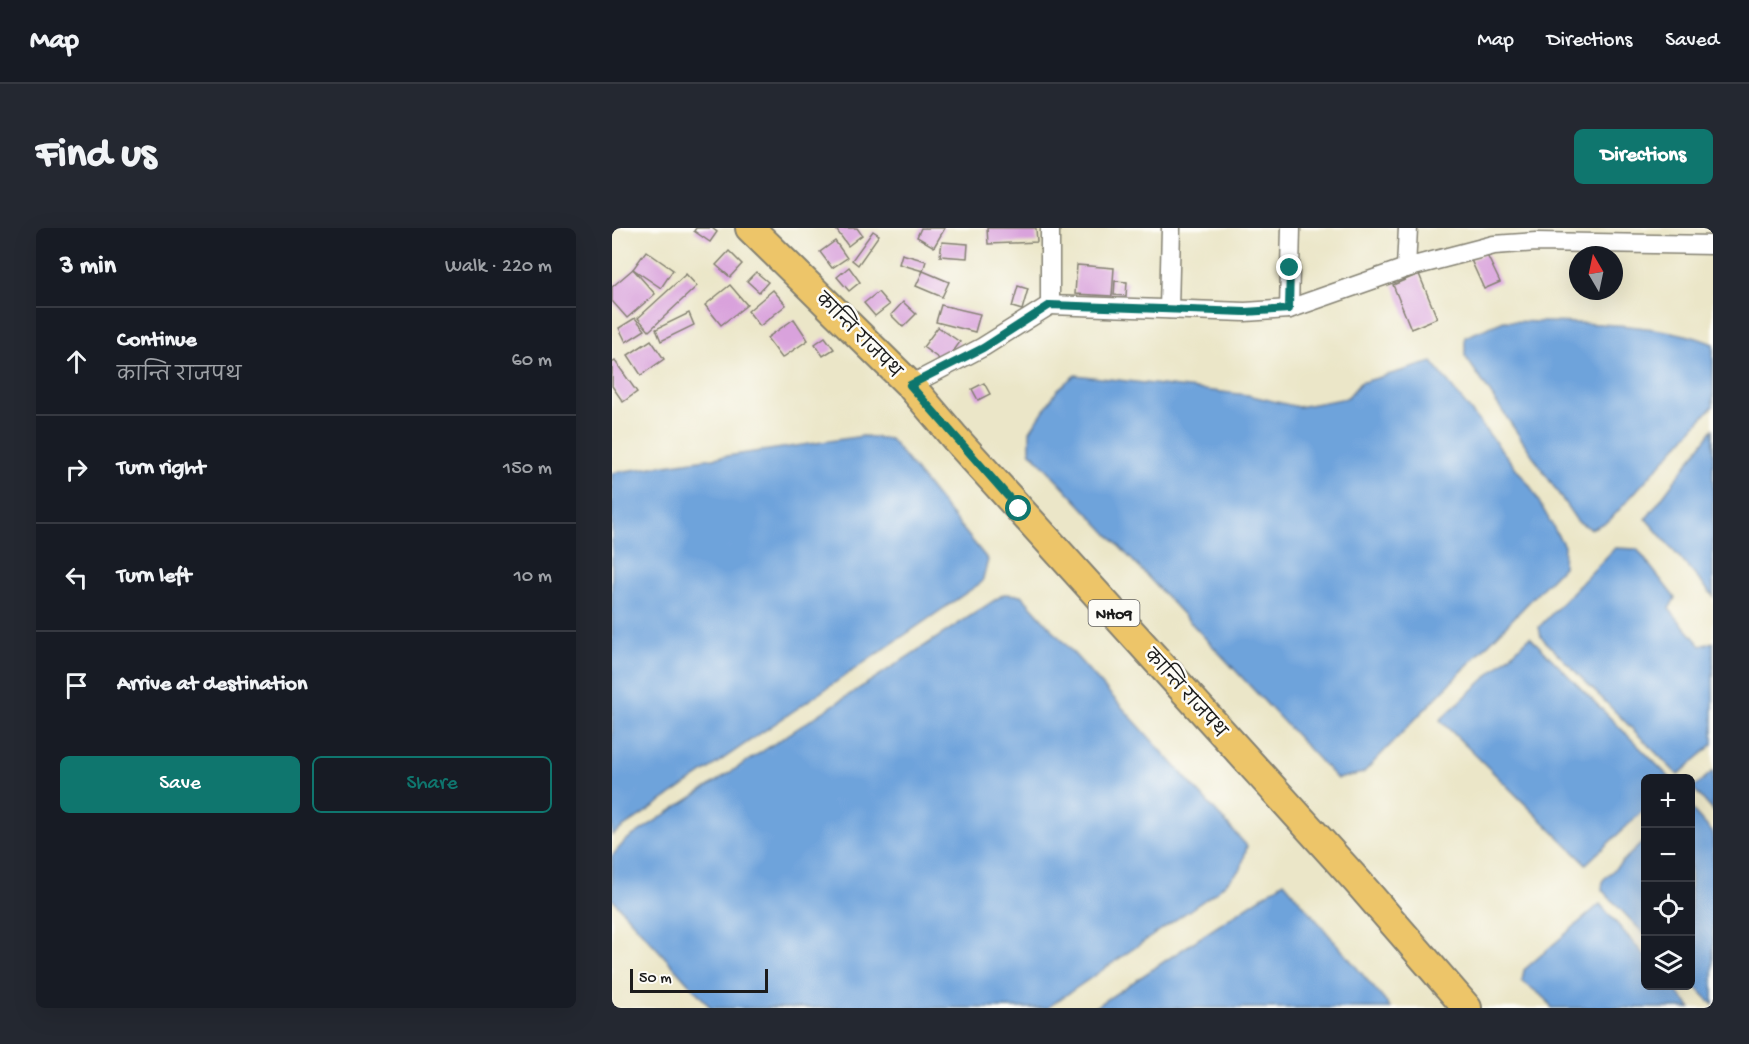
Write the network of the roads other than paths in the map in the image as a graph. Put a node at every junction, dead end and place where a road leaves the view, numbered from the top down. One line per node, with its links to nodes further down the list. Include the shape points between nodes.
1 (750, 228): 11 (main road, कान्ति राजपथ / NH09)
2 (1050, 228): 8 (street)
3 (1171, 228): 9 (street)
4 (1290, 228): 10 (street)
5 (1408, 228): 7 (street)
6 (1713, 245): 7 (street, via 1494,245)
7 (1406, 268): 10 (street)
8 (1050, 305): 9 (street); 11 (street, via 983,348)
9 (1169, 309): 10 (street)
10 (1289, 309)
11 (910, 385): 12 (main road, कान्ति राजपथ / NH09)
12 (1467, 1008)

